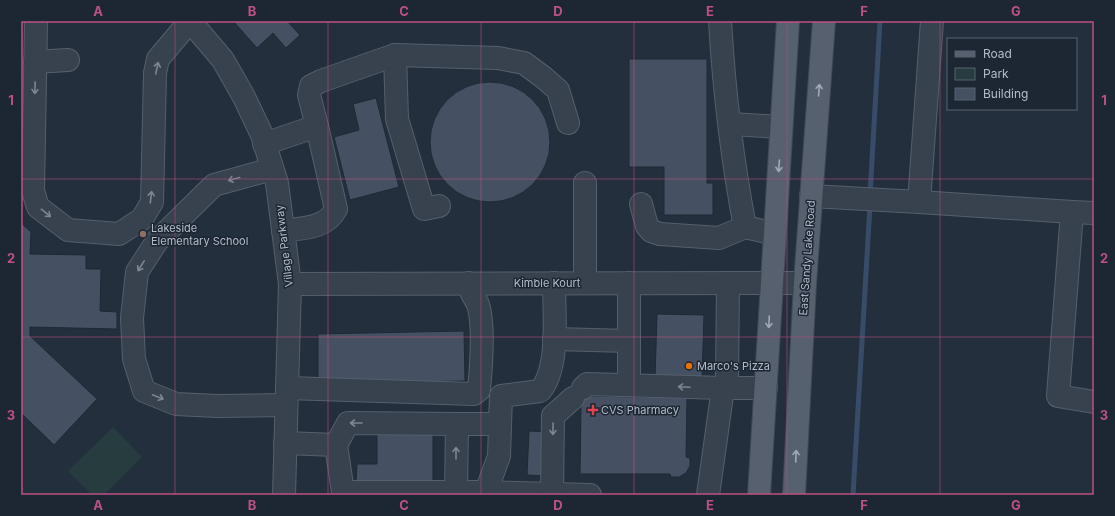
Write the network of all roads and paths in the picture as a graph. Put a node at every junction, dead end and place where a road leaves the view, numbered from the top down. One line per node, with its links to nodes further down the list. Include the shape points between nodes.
1 (36, 21): 9 (street)
2 (190, 21): 9 (street, one-way to 2, via 33,191 38,207 68,230 119,234 142,219 152,202 155,73 158,60); 15 (street, Village Parkway, via 223,60 244,97)
3 (720, 21): 11 (street)
4 (788, 21): 13 (main road)
5 (824, 21): 14 (main road, East Sandy Lake Road, one-way to 5)
6 (932, 21): 19 (street)
7 (395, 55): 10 (street, via 498,58 524,63 558,90); 12 (street, via 311,86 308,95); 21 (street, via 397,119 424,209)
8 (68, 60): 9 (street)
9 (35, 62)
10 (568, 123)
11 (730, 124): 13 (street); 24 (street)
12 (317, 126): 15 (street); 25 (street, via 336,210 332,217 321,225)
13 (781, 127): 14 (main road); 26 (main road, one-way to 26)
14 (816, 129): 18 (main road, East Sandy Lake Road)
15 (264, 144): 16 (street, Village Parkway)
16 (272, 169): 25 (street, Village Parkway, via 277,183); 40 (street, one-way to 40, via 214,185 157,241 137,272 132,318 134,359 144,391 176,404 217,406)
17 (585, 183): 30 (street)
18 (811, 196): 19 (street); 27 (main road, East Sandy Lake Road)
19 (911, 201): 22 (street)
20 (641, 204): 24 (street, via 647,226 651,231 660,234 720,238)
21 (439, 206)
22 (1072, 212): 23 (street); 41 (street, via 1058,396)
23 (1094, 213)
24 (745, 227): 26 (street)
25 (283, 231): 34 (street, Village Parkway)
26 (775, 234): 33 (main road)
27 (805, 282): 33 (street, Kimble Kourt); 53 (main road, East Sandy Lake Road, one-way to 27)
28 (469, 283): 29 (street, Kimble Kourt); 34 (street, Kimble Kourt); 40 (street, via 470,292 479,307 480,319 479,390 474,394)
29 (554, 283): 30 (street, Kimble Kourt); 35 (street)
30 (585, 283): 31 (street, Kimble Kourt)
31 (629, 283): 32 (street, Kimble Kourt); 36 (street)
32 (728, 283): 33 (street, Kimble Kourt); 38 (street, via 728,380)
33 (771, 283): 39 (main road, one-way to 39)
34 (290, 284): 40 (street, Village Parkway)
35 (554, 340): 36 (street); 43 (street, via 547,384 540,391 501,396)
36 (629, 341): 37 (street)
37 (629, 384): 38 (street, one-way to 37); 48 (street, one-way to 48, via 587,384 553,416)
38 (723, 388): 39 (street); 51 (street)
39 (766, 388): 52 (main road)
40 (287, 396): 44 (street, Village Parkway)
41 (1094, 402)
42 (456, 424): 43 (street); 45 (street, one-way to 45, via 348,423); 46 (street, one-way to 42)
43 (500, 424): 47 (street, via 499,456)
44 (286, 443): 45 (street); 49 (street, Village Parkway)
45 (336, 445): 46 (street, via 343,492)
46 (456, 492): 47 (street)
47 (486, 494): 48 (street)
48 (552, 494): 50 (street)
49 (284, 495)
50 (590, 495)
51 (708, 495)
52 (759, 495)
53 (794, 495)

